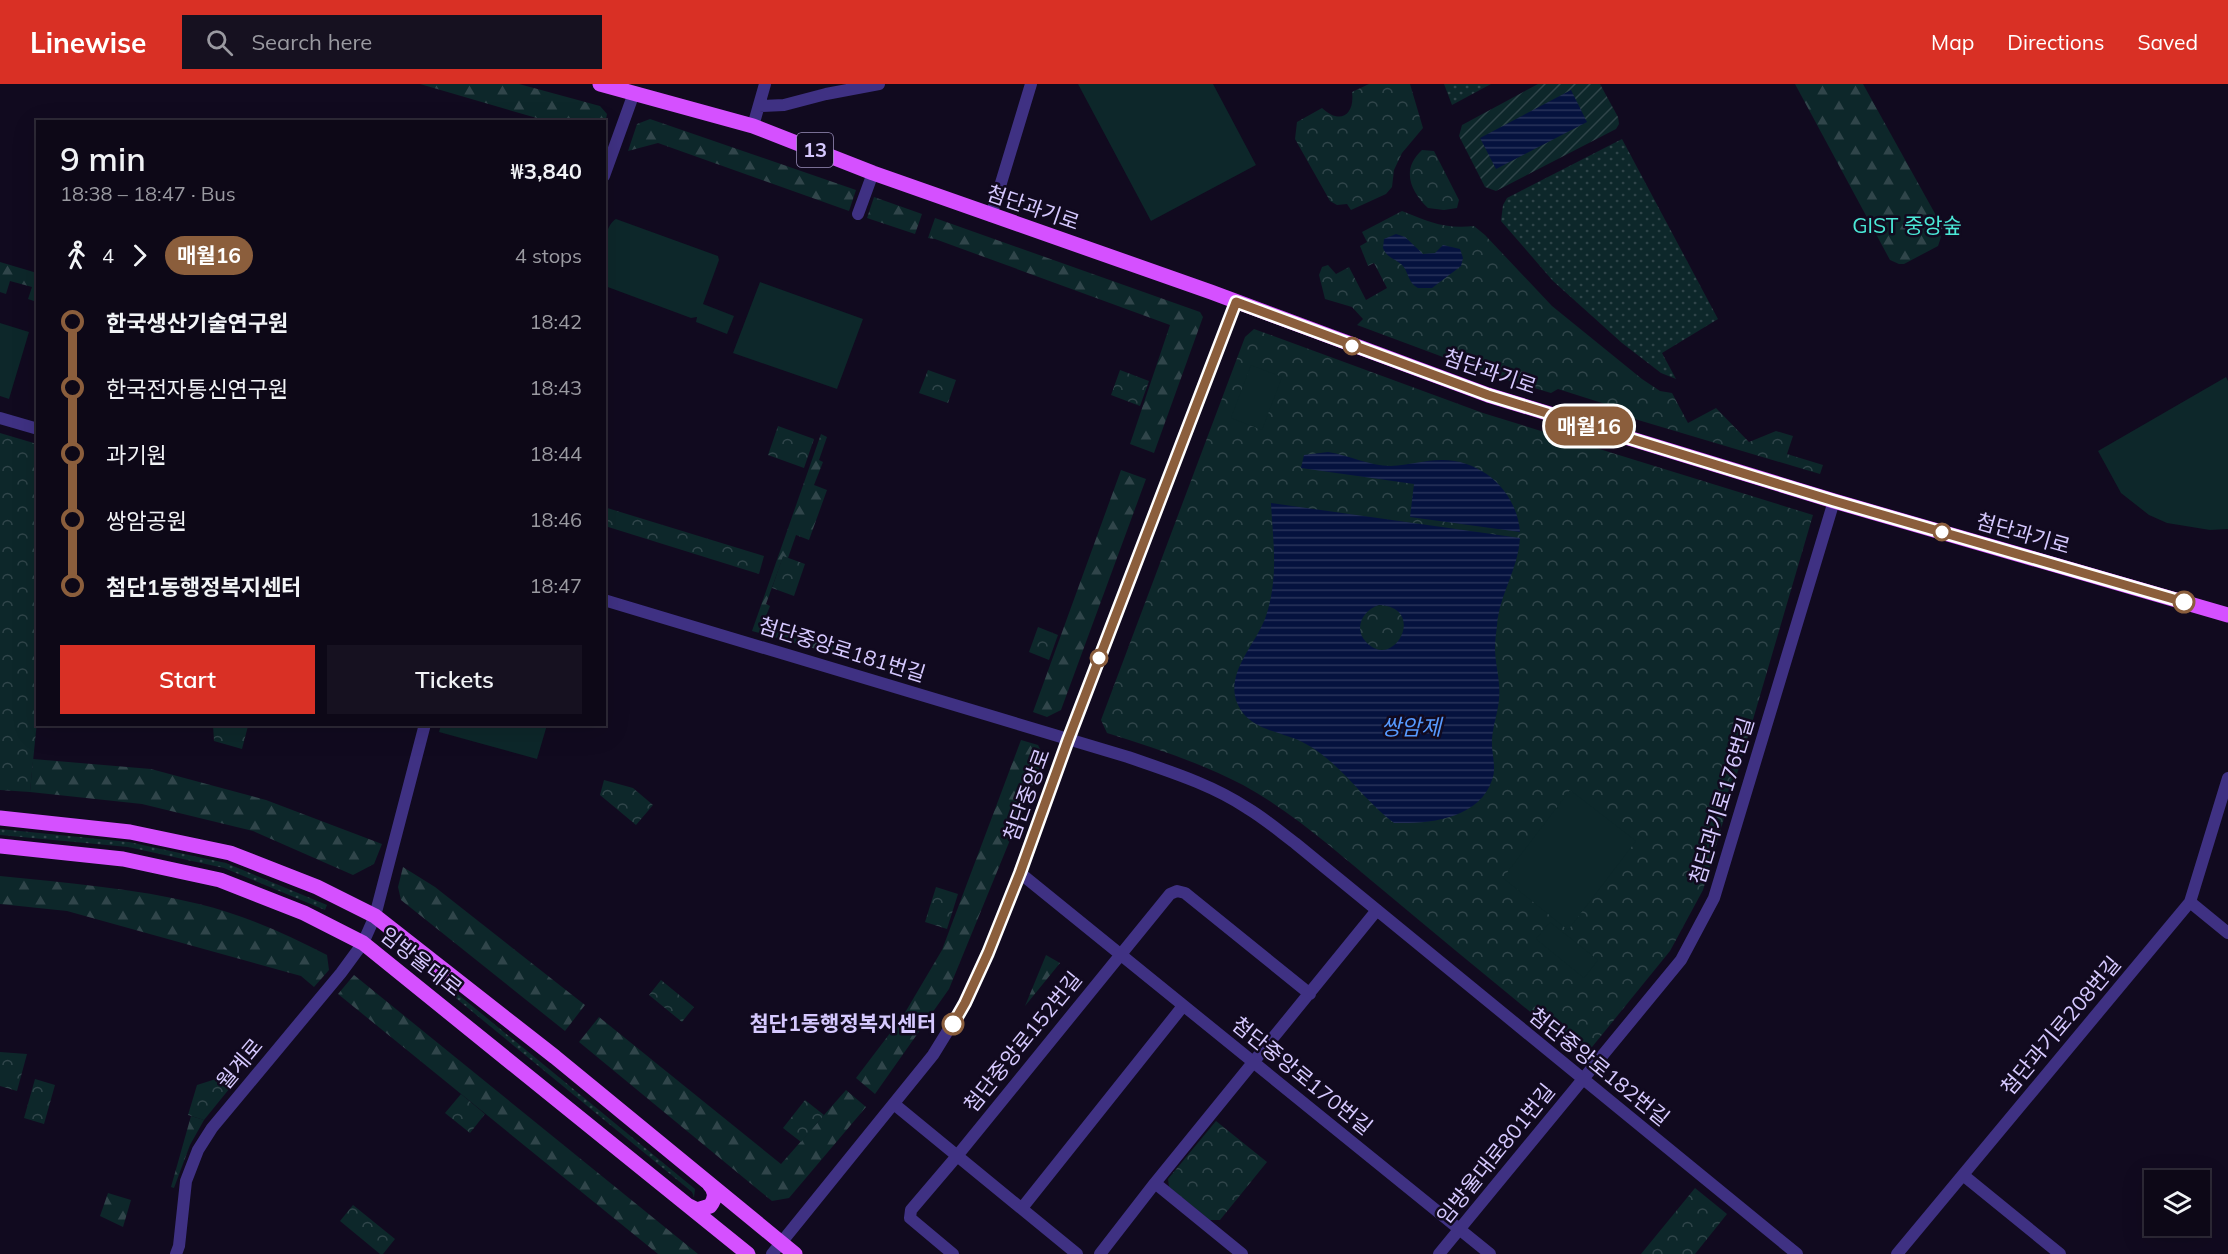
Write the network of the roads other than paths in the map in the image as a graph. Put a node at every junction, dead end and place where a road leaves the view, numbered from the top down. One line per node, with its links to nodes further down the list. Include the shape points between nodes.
1 (600, 84): 5 (main road, 첨단과기로 / 13)
2 (765, 84): 6 (street)
3 (879, 84): 6 (street, via 784,105)
4 (1031, 84): 11 (street)
5 (634, 93): 7 (main road, 첨단과기로 / 13); 8 (street)
6 (759, 106): 7 (street)
7 (753, 126): 9 (main road, 첨단과기로 / 13)
8 (606, 170)
9 (873, 173): 10 (street); 11 (main road, 첨단과기로 / 13)
10 (858, 214)
11 (991, 216): 12 (main road, 첨단과기로 / 13)
12 (1236, 302): 15 (main road, 첨단과기로 / 13, via 1488,395); 19 (street, 첨단중앙로)
13 (0, 418): 14 (street)
14 (36, 428)
15 (1834, 501): 17 (main road, 첨단과기로 / 13); 35 (street, 첨단과기로176번길, via 1714,898 1681,960)
16 (606, 601): 19 (street, 첨단중앙로181번길)
17 (2228, 615)
18 (424, 726): 26 (street, 임방울대로)
19 (1068, 740): 23 (street, 첨단중앙로); 25 (street, 첨단중앙로182번길, via 1170,771 1225,795 1273,826)
20 (2228, 778): 24 (street, 첨단과기로208번길)
21 (0, 818): 26 (main road, 임방울대로, via 130,832 230,853)
22 (0, 846): 28 (main road, 임방울대로, via 123,859 220,880)
23 (1020, 873): 29 (street, 첨단중앙로170번길); 36 (street, 첨단중앙로, via 965,1003 933,1055)
24 (2190, 902): 27 (street); 38 (street, 첨단과기로208번길)
25 (1377, 910): 32 (street); 35 (street, 첨단중앙로182번길)
26 (375, 915): 28 (street, 월계로); 30 (main road, 임방울대로)
27 (2228, 933)
28 (363, 943): 31 (main road, 임방울대로); 45 (street, 월계로, via 198,1149 186,1181)
29 (1120, 954): 32 (street, via 1170,894 1177,891 1185,893); 33 (street, 첨단중앙로170번길); 37 (street, 첨단중앙로152번길)
30 (441, 966): 31 (main road, via 427,961 419,966 415,979); 39 (main road, 임방울대로)
31 (422, 988): 41 (main road, 임방울대로)
32 (1310, 994): 34 (street)
33 (1183, 1006): 34 (street, 첨단중앙로170번길); 42 (street)
34 (1254, 1062): 40 (street); 43 (street, 첨단중앙로170번길)
35 (1583, 1079): 43 (street, 임방울대로801번길); 54 (street, 첨단중앙로182번길)
36 (894, 1104): 37 (street); 44 (street, 첨단중앙로)
37 (957, 1156): 42 (street); 48 (street, 첨단중앙로152번길, via 911,1210 910,1218)
38 (1963, 1175): 55 (street, 첨단과기로208번길); 56 (street)
39 (707, 1182): 41 (main road, via 714,1193 710,1206 697,1210); 44 (main road, 임방울대로)
40 (1155, 1183): 50 (street); 51 (street)
41 (688, 1206): 46 (main road, 임방울대로)
42 (1022, 1208): 49 (street)
43 (1459, 1229): 52 (street, 임방울대로801번길); 53 (street)
44 (777, 1249): 47 (main road, 임방울대로)
45 (176, 1254)
46 (748, 1254)
47 (795, 1254)
48 (953, 1254)
49 (1077, 1254)
50 (1100, 1254)
51 (1242, 1254)
52 (1439, 1254)
53 (1490, 1254)
54 (1797, 1254)
55 (1897, 1254)
56 (2060, 1254)

